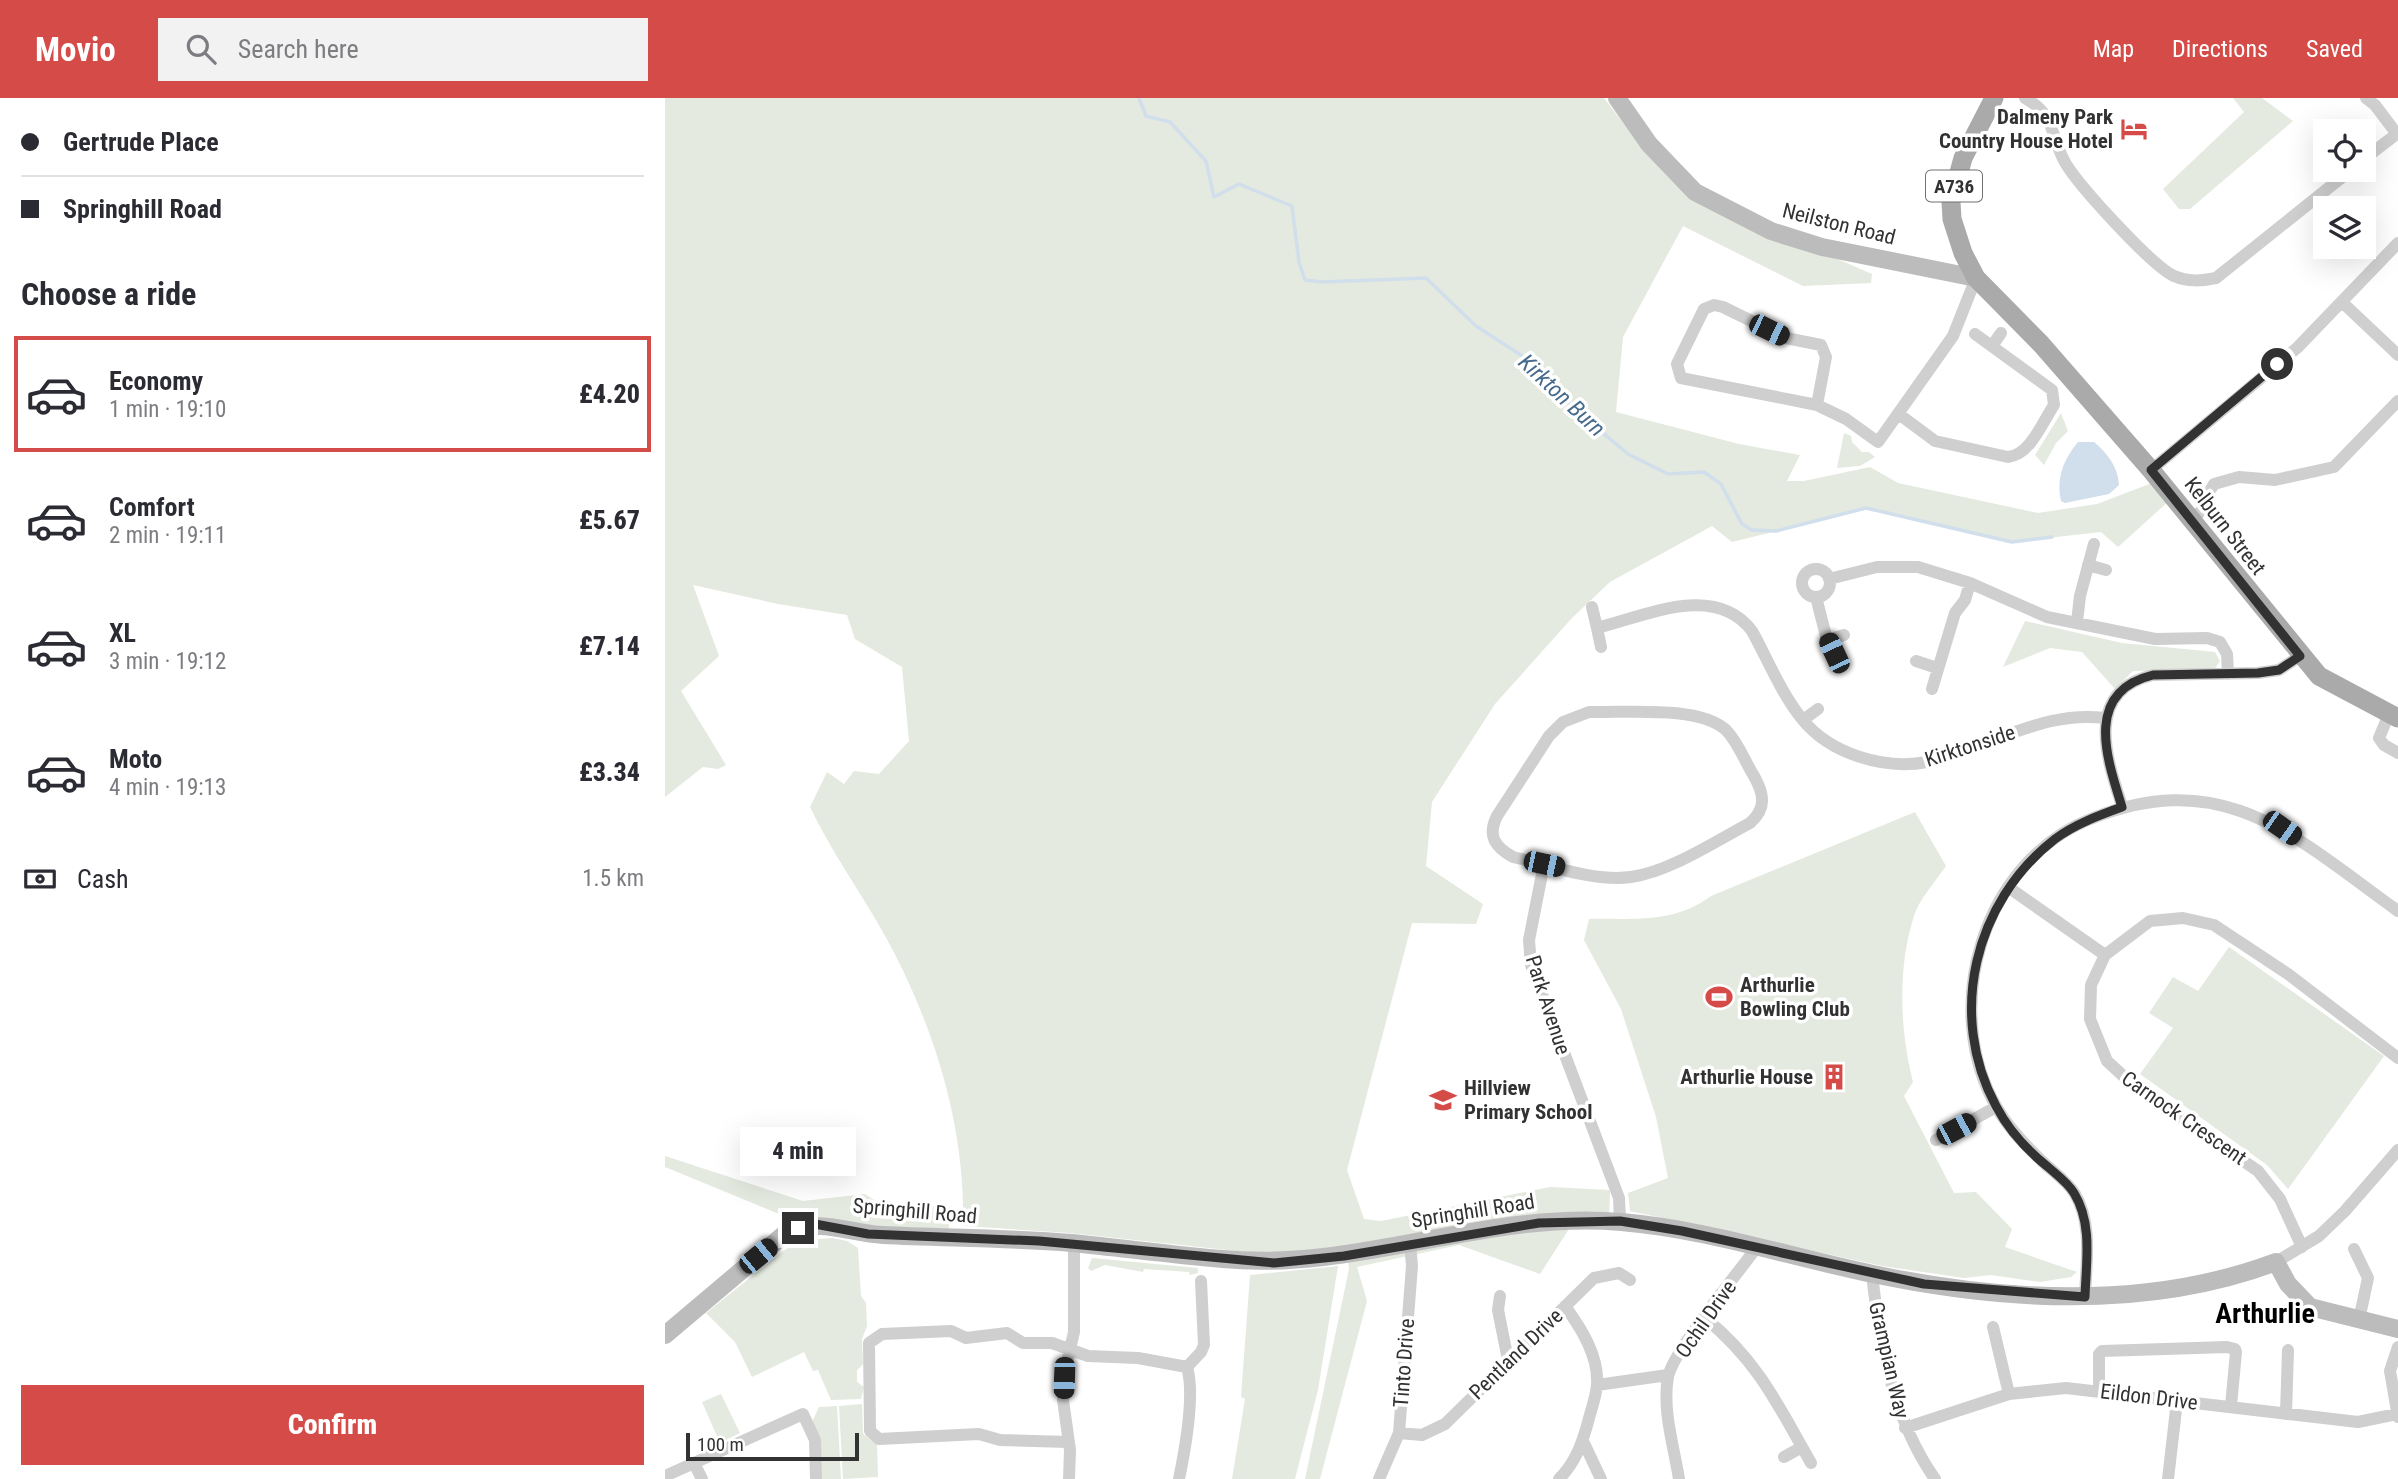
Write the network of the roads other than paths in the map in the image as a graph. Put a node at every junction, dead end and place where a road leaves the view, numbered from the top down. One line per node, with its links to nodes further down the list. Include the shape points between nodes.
1 (1617, 98): 9 (street, Neilston Road, via 1649,144 1695,192 1771,231 1822,247)
2 (1994, 98): 9 (main road, A736, via 1963,158 1951,202 1963,253)
3 (2025, 98): 7 (street, via 2044,111 2073,174 2160,268 2184,279 2215,278)
4 (2366, 98): 5 (street)
5 (2398, 134): 6 (street)
6 (2376, 150)
7 (2336, 182)
8 (2398, 243): 10 (street)
9 (1976, 278): 17 (street, via 1953,336); 18 (main road, Kelburn Street / A736, via 2041,344)
10 (2343, 303): 14 (street); 18 (street, via 2297,348)
11 (2001, 333): 13 (street)
12 (1975, 334): 13 (street)
13 (1992, 346): 17 (street, via 2052,390 2055,397 2021,454 2008,457 1935,441)
14 (2398, 355)
15 (2398, 401): 19 (street, via 2333,467 2275,480 2239,477)
16 (1817, 405): 16 (street, via 1681,378 1677,364 1704,309 1723,307 1786,338 1821,345 1826,357); 17 (street, via 1878,442)
17 (1900, 415)
18 (2151, 470): 21 (main road, Kelburn Street / A736)
19 (2211, 489)
20 (2207, 505): 21 (street)
21 (2192, 520): 34 (main road, Kelburn Street / A736)
22 (2094, 544): 23 (street)
23 (2088, 565): 24 (street); 29 (street)
24 (2106, 570)
25 (1829, 579): 26 (street, via 1898,565); 27 (street, via 1827,591); 27 (street, via 1819,569 1806,573 1804,591)
26 (1970, 583): 29 (street, via 2036,612); 37 (street)
27 (1816, 597): 32 (street)
28 (1592, 607): 30 (street)
29 (2077, 622): 38 (street, via 2155,639 2220,642 2227,654)
30 (1597, 628): 33 (street); 43 (street, Kirktonside, via 1687,605 1705,604 1732,613 1752,631)
31 (1844, 635): 32 (street)
32 (1828, 640): 36 (street)
33 (1601, 647)
34 (2300, 656): 38 (street, via 2279,670); 41 (main road, Kelburn Street / A736, via 2319,676)
35 (1916, 660): 37 (street)
36 (1840, 666)
37 (1937, 668): 39 (street)
38 (2228, 674): 42 (street, via 2141,678 2118,697)
39 (1932, 689)
40 (1818, 709): 43 (street)
41 (2393, 716): 44 (street, via 2379,738)
42 (2105, 719): 43 (street, Kirktonside, via 2073,715 2040,723 1925,763 1853,755 1827,742); 45 (street, via 2105,752)
43 (1803, 720)
44 (2398, 752)
45 (2122, 807): 47 (street, via 2057,837); 48 (street, via 2171,799 2215,802 2249,813 2282,828)
46 (1544, 864): 46 (street, via 1504,852 1492,836 1492,827 1549,736 1573,717 1589,712 1702,717 1728,732 1762,791 1761,811 1750,823 1644,875 1607,877); 54 (street, Park Avenue, via 1529,940 1531,965 1619,1198)
47 (2008, 887): 49 (street); 51 (street, via 1994,910 1972,974 1975,1046)
48 (2398, 911)
49 (2105, 955): 50 (street, Carnock Crescent, via 2150,921 2183,918 2214,925 2288,974); 58 (street, Carnock Crescent, via 2091,985 2090,1019 2107,1062 2258,1171 2280,1199)
50 (2398, 1058)
51 (1996, 1107): 52 (street); 65 (street, via 2012,1130 2074,1193 2088,1240)
52 (1936, 1140)
53 (2398, 1150): 58 (street, Springhill Road, via 2345,1211)
54 (1620, 1221): 55 (street, Springhill Road, via 1539,1223); 57 (street, Springhill Road)
55 (1411, 1243): 56 (street, Springhill Road, via 1284,1262); 86 (street, Tinto Drive)
56 (1074, 1244): 71 (street, Springhill Road, via 868,1234 807,1225 787,1232); 73 (street)
57 (1757, 1247): 61 (street, Springhill Road); 67 (street, Ochil Drive)
58 (2302, 1247): 60 (street, Springhill Road)
59 (2354, 1249): 68 (street, via 2368,1278)
60 (2276, 1262): 65 (street, Springhill Road, via 2187,1289); 68 (street, via 2288,1284 2310,1307)
61 (1872, 1274): 65 (street, Springhill Road, via 1924,1284); 85 (street, Grampian Way, via 1887,1364)
62 (1630, 1280): 66 (street, Pentland Drive, via 1619,1273 1606,1273 1594,1278)
63 (1201, 1281): 76 (street, via 1204,1345)
64 (1500, 1296): 75 (street, via 1497,1310)
65 (2085, 1297)
66 (1565, 1306): 75 (street, Pentland Drive); 78 (street, via 1581,1328)
67 (1705, 1318): 77 (street, Ochil Drive); 89 (street, via 1735,1343 1758,1371)
68 (2359, 1320): 70 (street)
69 (1993, 1327): 80 (street)
70 (2398, 1329)
71 (665, 1335)
72 (2398, 1347): 84 (street, via 2390,1371)
73 (1071, 1350): 76 (street); 88 (street, via 1063,1400); 88 (street, via 1052,1343 1023,1343 1007,1333 966,1338 951,1332 882,1334 869,1343 867,1352 870,1431 879,1439 979,1434 1000,1440)
74 (2288, 1350): 83 (street)
75 (1508, 1360): 86 (street, Pentland Drive, via 1445,1424 1422,1435)
76 (1187, 1367): 97 (street, via 1190,1400)
77 (1668, 1375): 78 (street); 101 (street, Ochil Drive, via 1667,1405)
78 (1597, 1385): 87 (street)
79 (2099, 1391): 80 (street, Eildon Drive, via 2058,1388); 81 (street, Eildon Drive); 82 (street, via 2102,1351 2227,1346 2236,1352)
80 (2009, 1394): 85 (street, Eildon Drive)
81 (2177, 1401): 82 (street, Eildon Drive); 103 (street)
82 (2231, 1406): 83 (street, Eildon Drive)
83 (2286, 1414): 84 (street, Eildon Drive, via 2358,1422)
84 (2398, 1416)
85 (1905, 1428): 102 (street, Grampian Way)
86 (1399, 1433): 98 (street, Tinto Drive)
87 (1583, 1441): 99 (street); 100 (street)
88 (1069, 1442): 96 (street)
89 (1802, 1447): 90 (street); 92 (street)
90 (1783, 1457)
91 (694, 1463): 93 (street); 94 (street); 95 (street, via 809,1411)
92 (1811, 1463)
93 (665, 1476)
94 (702, 1479)
95 (816, 1479)
96 (1069, 1479)
97 (1179, 1479)
98 (1379, 1479)
99 (1559, 1479)
100 (1601, 1479)
101 (1679, 1479)
102 (1935, 1479)
103 (2168, 1479)

